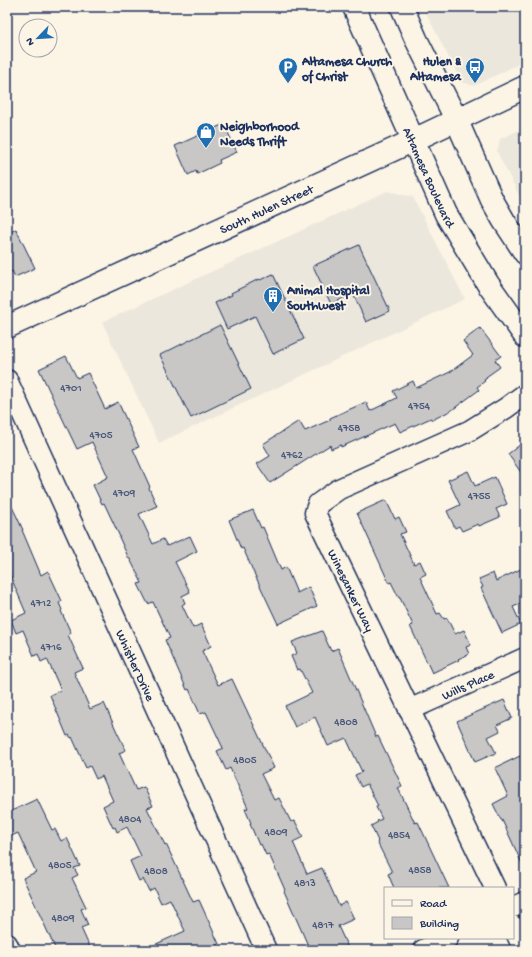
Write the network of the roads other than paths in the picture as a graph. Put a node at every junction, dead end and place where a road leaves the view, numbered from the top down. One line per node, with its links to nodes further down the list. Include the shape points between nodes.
1 (354, 7): 5 (main road, Altamesa Boulevard)
2 (402, 7): 4 (main road)
3 (525, 87): 4 (main road, South Hulen Street)
4 (456, 119): 5 (main road, South Hulen Street); 6 (main road, via 492,200)
5 (414, 140): 7 (main road, South Hulen Street); 8 (main road, Altamesa Boulevard, via 446,214 488,284)
6 (525, 253)
7 (7, 327)
8 (525, 336)
9 (7, 380): 20 (street, Whistler Drive)
10 (525, 394): 12 (street, Winesanker Way, via 469,431 339,489 318,504 315,513)
11 (525, 658): 12 (street, Wills Place)
12 (409, 710): 13 (street, Winesanker Way)
13 (495, 887)
14 (525, 902): 15 (street)
15 (514, 907)
16 (514, 928): 22 (street)
17 (446, 939): 21 (street)
18 (7, 944): 19 (street)
19 (10, 950)
20 (266, 950)
21 (423, 950)
22 (524, 950)

